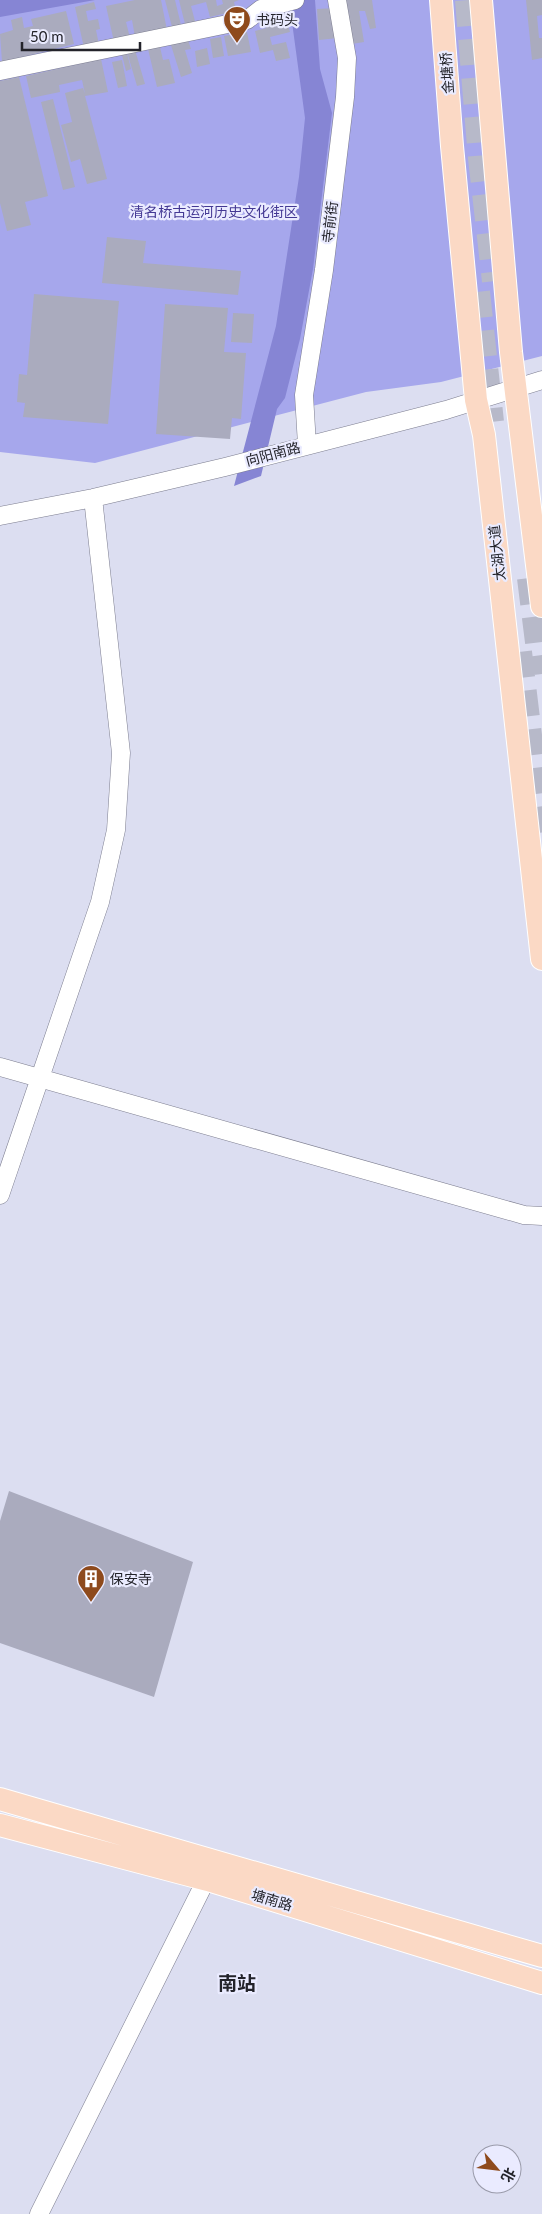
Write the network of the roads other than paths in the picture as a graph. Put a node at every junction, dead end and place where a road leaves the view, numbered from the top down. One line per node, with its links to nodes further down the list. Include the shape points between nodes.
1 (337, 0): 11 (street, 寺前街, via 347,58 345,97 324,270 304,394)
2 (441, 0): 7 (main road, 金塘桥)
3 (481, 0): 9 (main road)
4 (289, 2): 5 (street)
5 (260, 5): 6 (street, via 247,20)
6 (0, 71)
7 (452, 146): 10 (main road, 太湖大道)
8 (542, 380): 9 (street, 向阳南路)
9 (515, 389): 10 (street, 向阳南路); 14 (main road)
10 (476, 400): 11 (street, 向阳南路); 15 (main road, 太湖大道, via 484,435)
11 (300, 446): 12 (street, 向阳南路)
12 (93, 498): 13 (street, 向阳南路); 17 (street, via 121,753 116,830 100,902)
13 (0, 516)
14 (542, 606)
15 (542, 959)
16 (0, 1067): 17 (street)
17 (40, 1077): 18 (street); 19 (street, via 524,1215)
18 (0, 1195)
19 (542, 1216)
20 (0, 1799): 22 (main road, 塘南路)
21 (0, 1824): 22 (main road, 塘南路)
22 (212, 1870): 24 (main road, 塘南路); 26 (main road, 塘南路); 27 (street)
23 (542, 1936): 24 (main road)
24 (512, 1947): 25 (main road, 塘南路)
25 (542, 1956)
26 (542, 1983)
27 (39, 2214)

